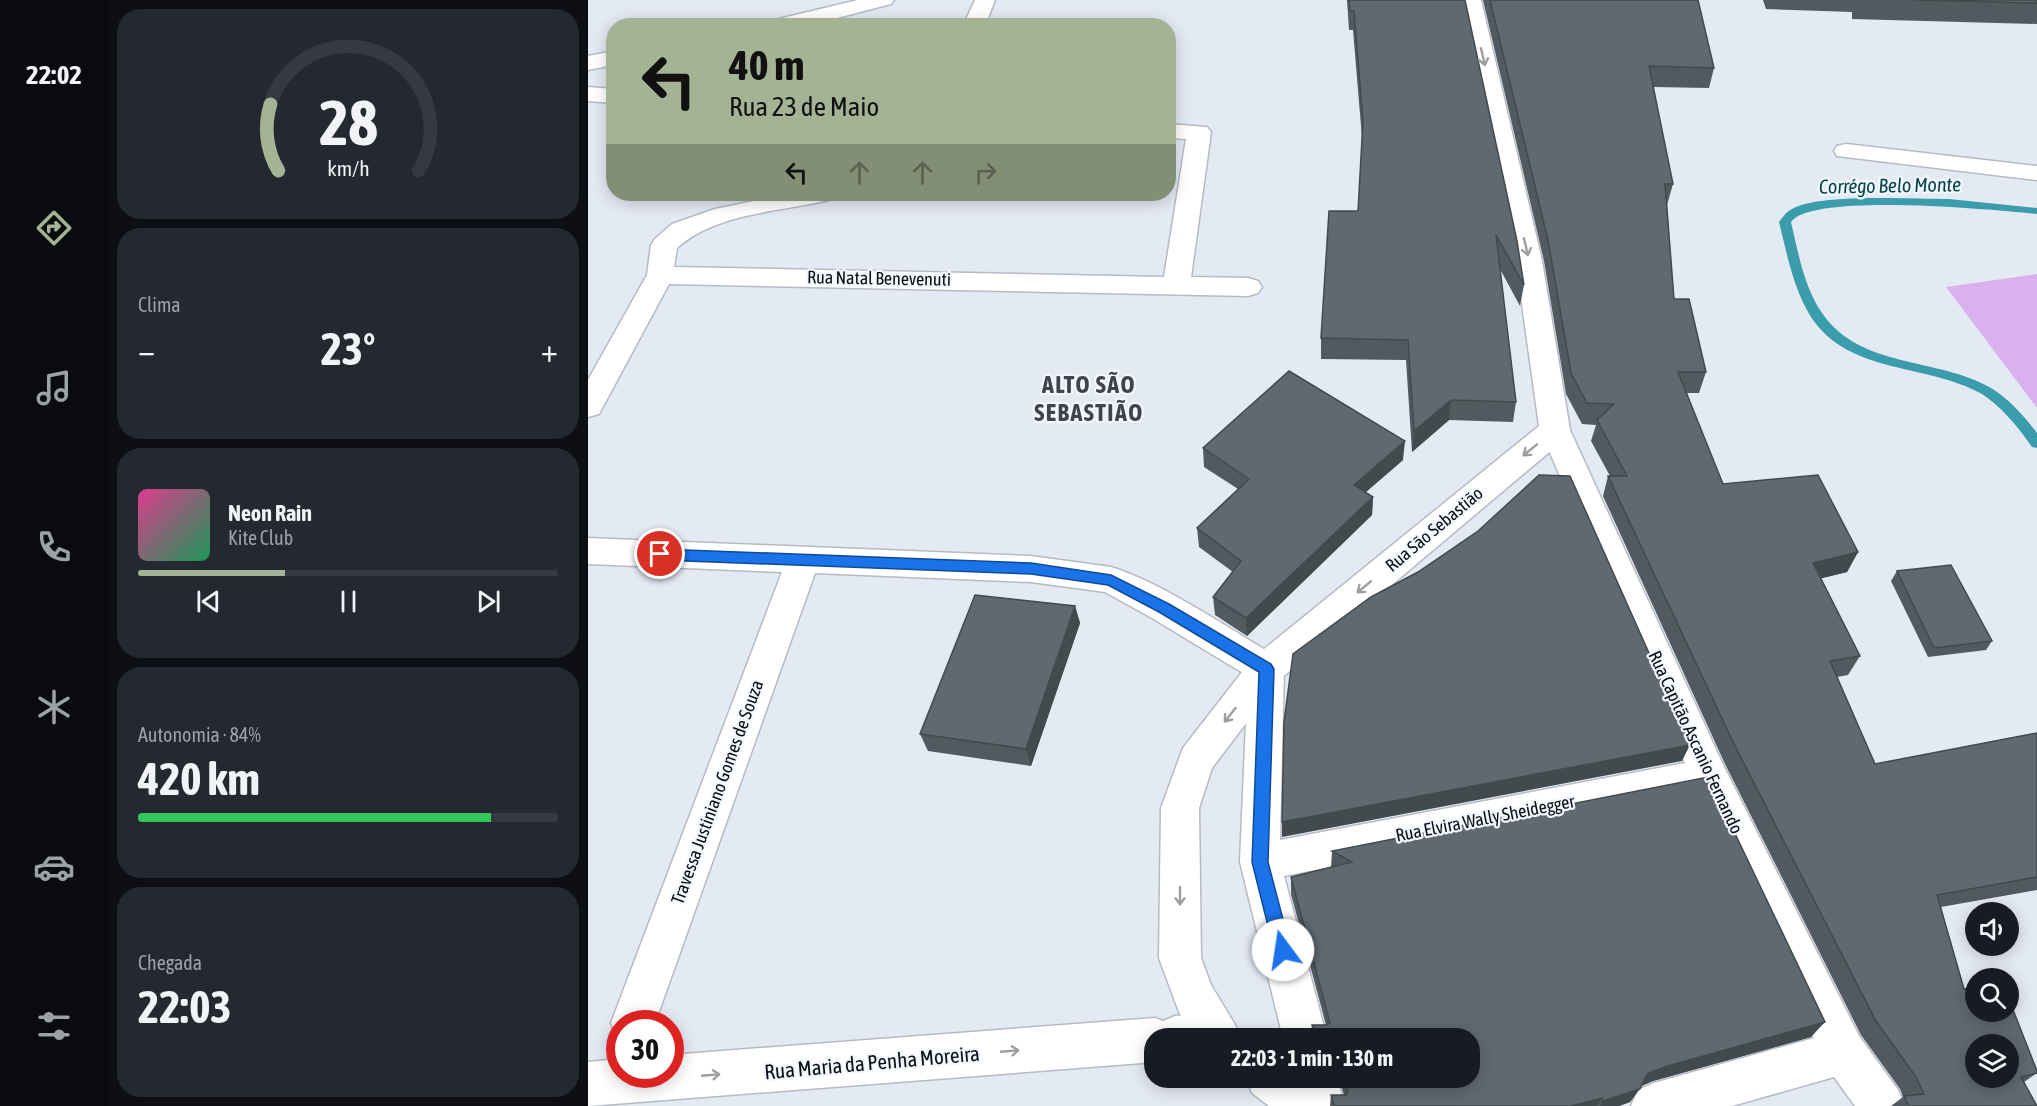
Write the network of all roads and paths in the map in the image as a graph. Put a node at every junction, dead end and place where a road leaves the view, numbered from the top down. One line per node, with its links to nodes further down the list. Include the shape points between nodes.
1 (884, 0): 4 (street)
2 (985, 0): 5 (street)
3 (1470, 0): 18 (street, one-way to 18, via 1529,261)
4 (811, 18)
5 (977, 18)
6 (606, 60): 7 (street)
7 (588, 63)
8 (588, 94): 9 (street)
9 (606, 95)
10 (1176, 131): 15 (street, via 1199,132)
11 (1846, 151): 12 (street)
12 (2037, 173)
13 (789, 201): 14 (street, via 724,214 681,230 664,245)
14 (660, 275): 15 (street, Rua Natal Benevenuti); 17 (street)
15 (1176, 284): 16 (street, Rua Natal Benevenuti)
16 (1248, 286)
17 (588, 407)
18 (1555, 430): 21 (street, Rua São Sebastião, one-way to 21); 22 (street, Rua Capitão Ascanio Fernando)
19 (588, 551): 20 (street)
20 (803, 561): 21 (street, via 1031,569 1111,580); 24 (street, Travessa Justiniano Gomes de Souza)
21 (1266, 669): 23 (street); 25 (street, Rua São Sebastião, one-way to 25, via 1196,760 1180,808 1180,958)
22 (1709, 775): 23 (street, Rua Elvira Wally Sheidegger); 28 (street, Rua Capitão Ascanio Fernando)
23 (1260, 862): 26 (street)
24 (638, 1010)
25 (1201, 1028)
26 (1302, 1028)
27 (1144, 1041): 29 (street, Rua Maria da Penha Moreira, one-way to 27)
28 (1843, 1052): 34 (street); 35 (street, Rua Capitão Ascanio Fernando)
29 (684, 1071)
30 (1282, 1088): 32 (street)
31 (1318, 1088): 33 (street)
32 (1304, 1106)
33 (1322, 1106)
34 (1654, 1106)
35 (1882, 1106)

